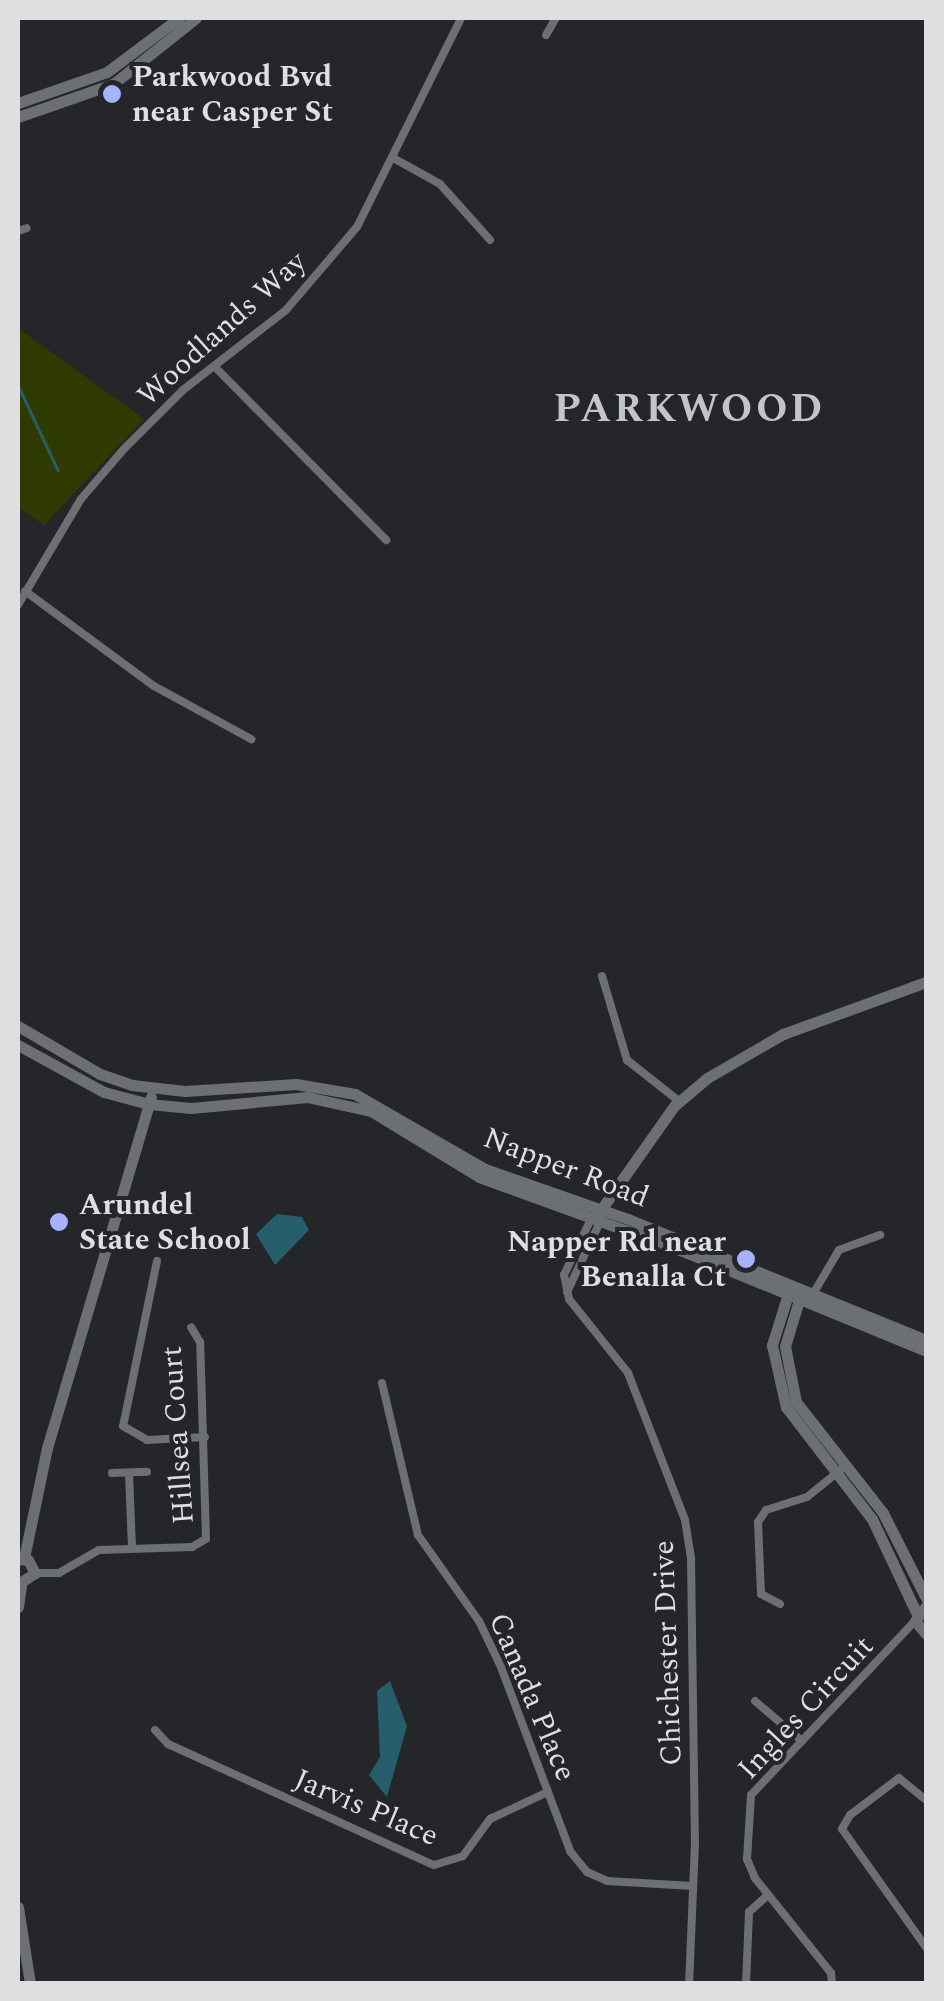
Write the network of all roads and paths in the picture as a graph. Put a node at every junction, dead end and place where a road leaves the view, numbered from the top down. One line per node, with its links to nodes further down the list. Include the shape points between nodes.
1 (178, 18): 6 (main road, via 106,72)
2 (196, 18): 7 (main road, via 113,84)
3 (461, 18): 8 (street, Woodlands Way)
4 (556, 18): 5 (street)
5 (546, 34)
6 (18, 104)
7 (18, 117)
8 (395, 159): 11 (street, via 440,184); 12 (street, Woodlands Way, via 326,266 286,310)
9 (28, 228): 10 (street)
10 (18, 232)
11 (490, 240)
12 (214, 366): 13 (street); 14 (street, Woodlands Way, via 81,499)
13 (386, 540)
14 (24, 592): 15 (street, Woodlands Way); 16 (street, via 154,686)
15 (18, 604)
16 (251, 739)
17 (602, 976): 22 (street, via 627,1060)
18 (926, 982): 22 (main road, via 783,1034)
19 (18, 1026): 21 (main road, Napper Road, via 100,1074)
20 (18, 1045): 23 (main road, Napper Road, via 91,1086)
21 (153, 1088): 23 (main road); 25 (main road, Napper Road, via 296,1084 355,1094 485,1169)
22 (680, 1102): 24 (main road)
23 (150, 1104): 26 (main road, Napper Road, via 191,1108 289,1097 346,1103 387,1118 479,1176); 41 (main road)
24 (616, 1182): 25 (main road, via 588,1199); 26 (main road); 27 (main road, via 617,1205)
25 (528, 1185): 26 (main road, Napper Road)
26 (597, 1217): 27 (main road, Napper Road); 30 (main road, Napper Road); 54 (street, Chichester Drive, via 567,1292 628,1373 685,1520 696,1653)
27 (628, 1219): 30 (main road, Napper Road)
28 (880, 1235): 30 (street, via 839,1250)
29 (157, 1261): 35 (street, via 122,1426 147,1440)
30 (799, 1297): 32 (main road, Napper Road); 33 (main road, Napper Road); 36 (main road, via 786,1346 796,1402)
31 (191, 1326): 35 (street, Hillsea Court, via 200,1342)
32 (926, 1340)
33 (926, 1352)
34 (382, 1383): 52 (street, Canada Place, via 418,1536 479,1621)
35 (205, 1437): 40 (street, Hillsea Court, via 206,1539 192,1547)
36 (840, 1470): 44 (main road, via 883,1513); 45 (street, via 807,1497 766,1510 758,1522 762,1594); 47 (main road)
37 (147, 1472): 39 (street)
38 (112, 1473): 39 (street)
39 (129, 1473): 40 (street)
40 (132, 1548): 42 (street, Hillsea Court, via 87,1553 58,1573)
41 (20, 1558): 42 (main road)
42 (35, 1573): 43 (main road)
43 (19, 1585): 46 (main road)
44 (926, 1598)
45 (780, 1604)
46 (18, 1608)
47 (919, 1613): 48 (main road); 51 (street, Ingles Circuit)
48 (926, 1634)
49 (755, 1701): 51 (street)
50 (156, 1730): 52 (street, Jarvis Place, via 168,1744 434,1865 463,1856 490,1819)
51 (802, 1741): 55 (street, Ingles Circuit, via 751,1795 747,1859)
52 (548, 1792): 54 (street, Canada Place, via 570,1852 587,1872 608,1881)
53 (926, 1800): 57 (street, via 900,1778 850,1815 842,1830)
54 (693, 1886): 59 (street, Chichester Drive)
55 (768, 1895): 60 (street, via 748,1912); 61 (street, Ingles Circuit, via 831,1973)
56 (18, 1907): 58 (main road)
57 (926, 1946)
58 (30, 1984)
59 (688, 1984)
60 (746, 1984)
61 (832, 1984)

